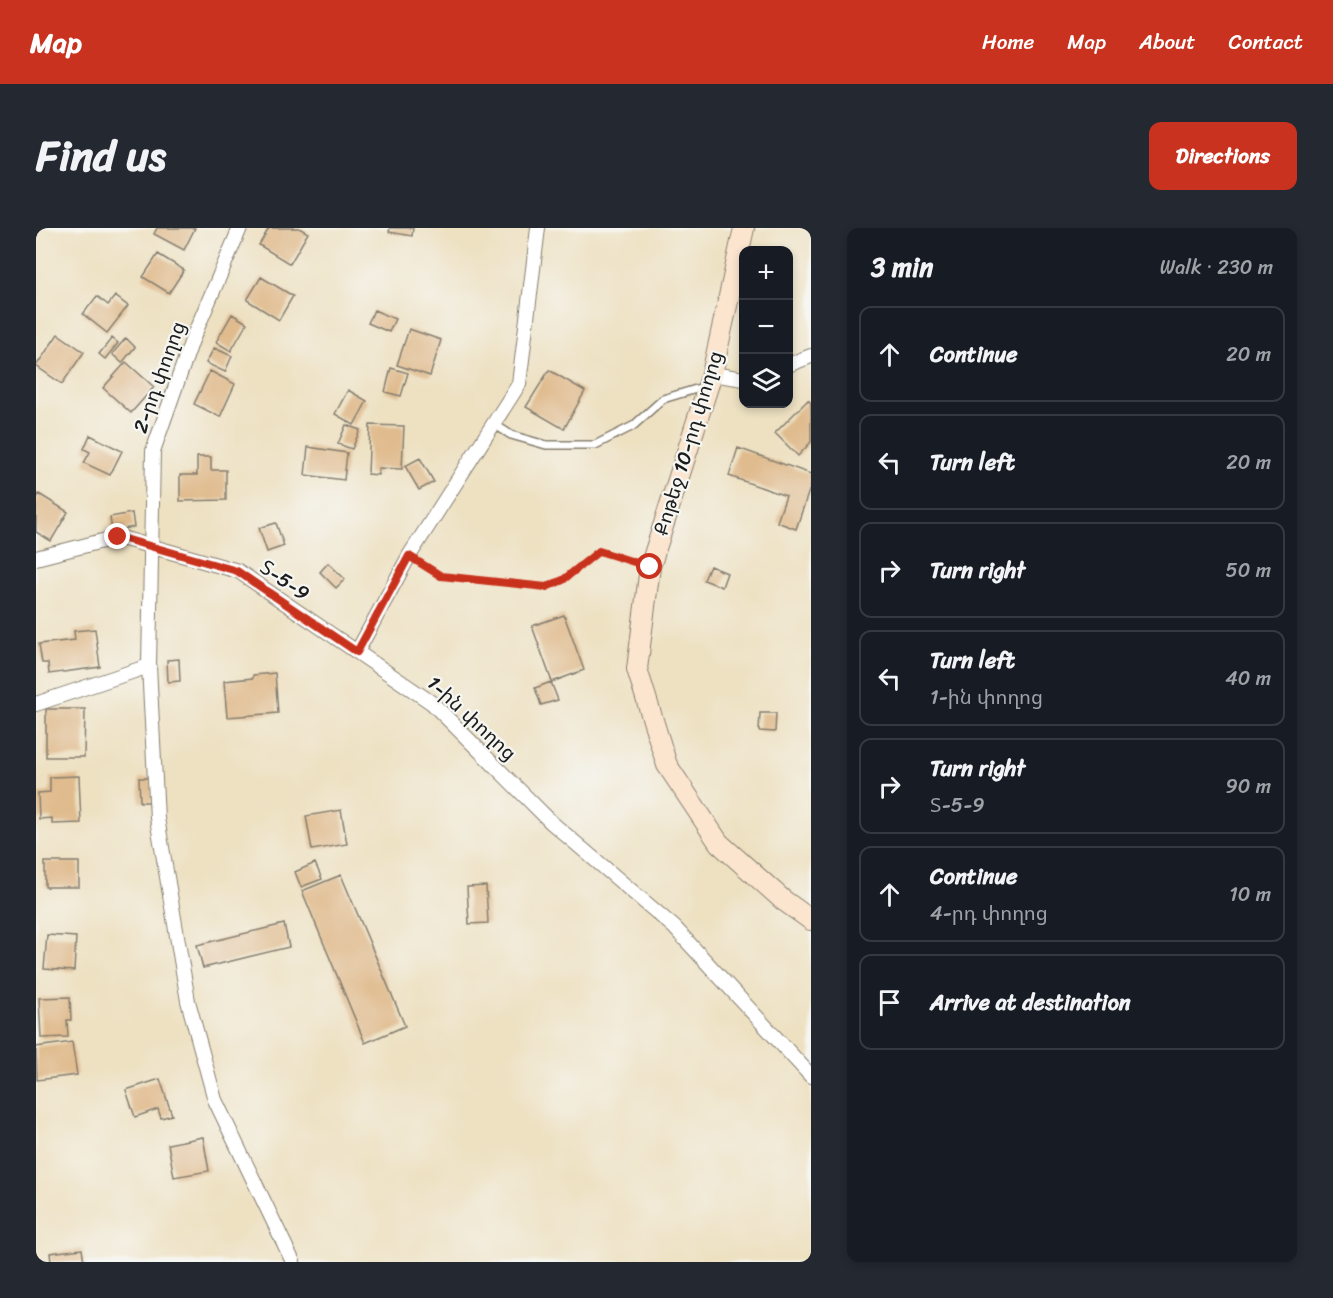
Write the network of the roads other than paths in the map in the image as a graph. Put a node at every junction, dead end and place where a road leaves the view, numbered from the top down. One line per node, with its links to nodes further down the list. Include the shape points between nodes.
1 (240, 228): 9 (street, 2-րդ փողոց, via 192,340 153,451)
2 (538, 228): 8 (street, via 519,384)
3 (744, 228): 7 (street, Քոթեջ 10-րդ փողոց)
4 (811, 356): 5 (street)
5 (793, 363)
6 (739, 379): 7 (street)
7 (710, 380): 8 (lane, via 663,399 633,426 595,445 546,445 511,435); 14 (street, Քոթեջ 10-րդ փողոց, via 650,567 637,669 667,765 719,843)
8 (494, 424): 11 (street, via 409,556)
9 (150, 546): 10 (street, Տ-5-9, via 118,537); 11 (street, Տ-5-9 / Տ-5-9, via 237,571); 12 (street, 2-րդ փողոց)
10 (36, 558)
11 (357, 652): 15 (street, 1-ին փողոց / Տ-5-9, via 432,703 552,822 674,927)
12 (149, 666): 13 (street); 16 (street, 2-րդ փողոց, via 157,818 188,1001 215,1100)
13 (36, 704)
14 (811, 920)
15 (811, 1076)
16 (293, 1262)

